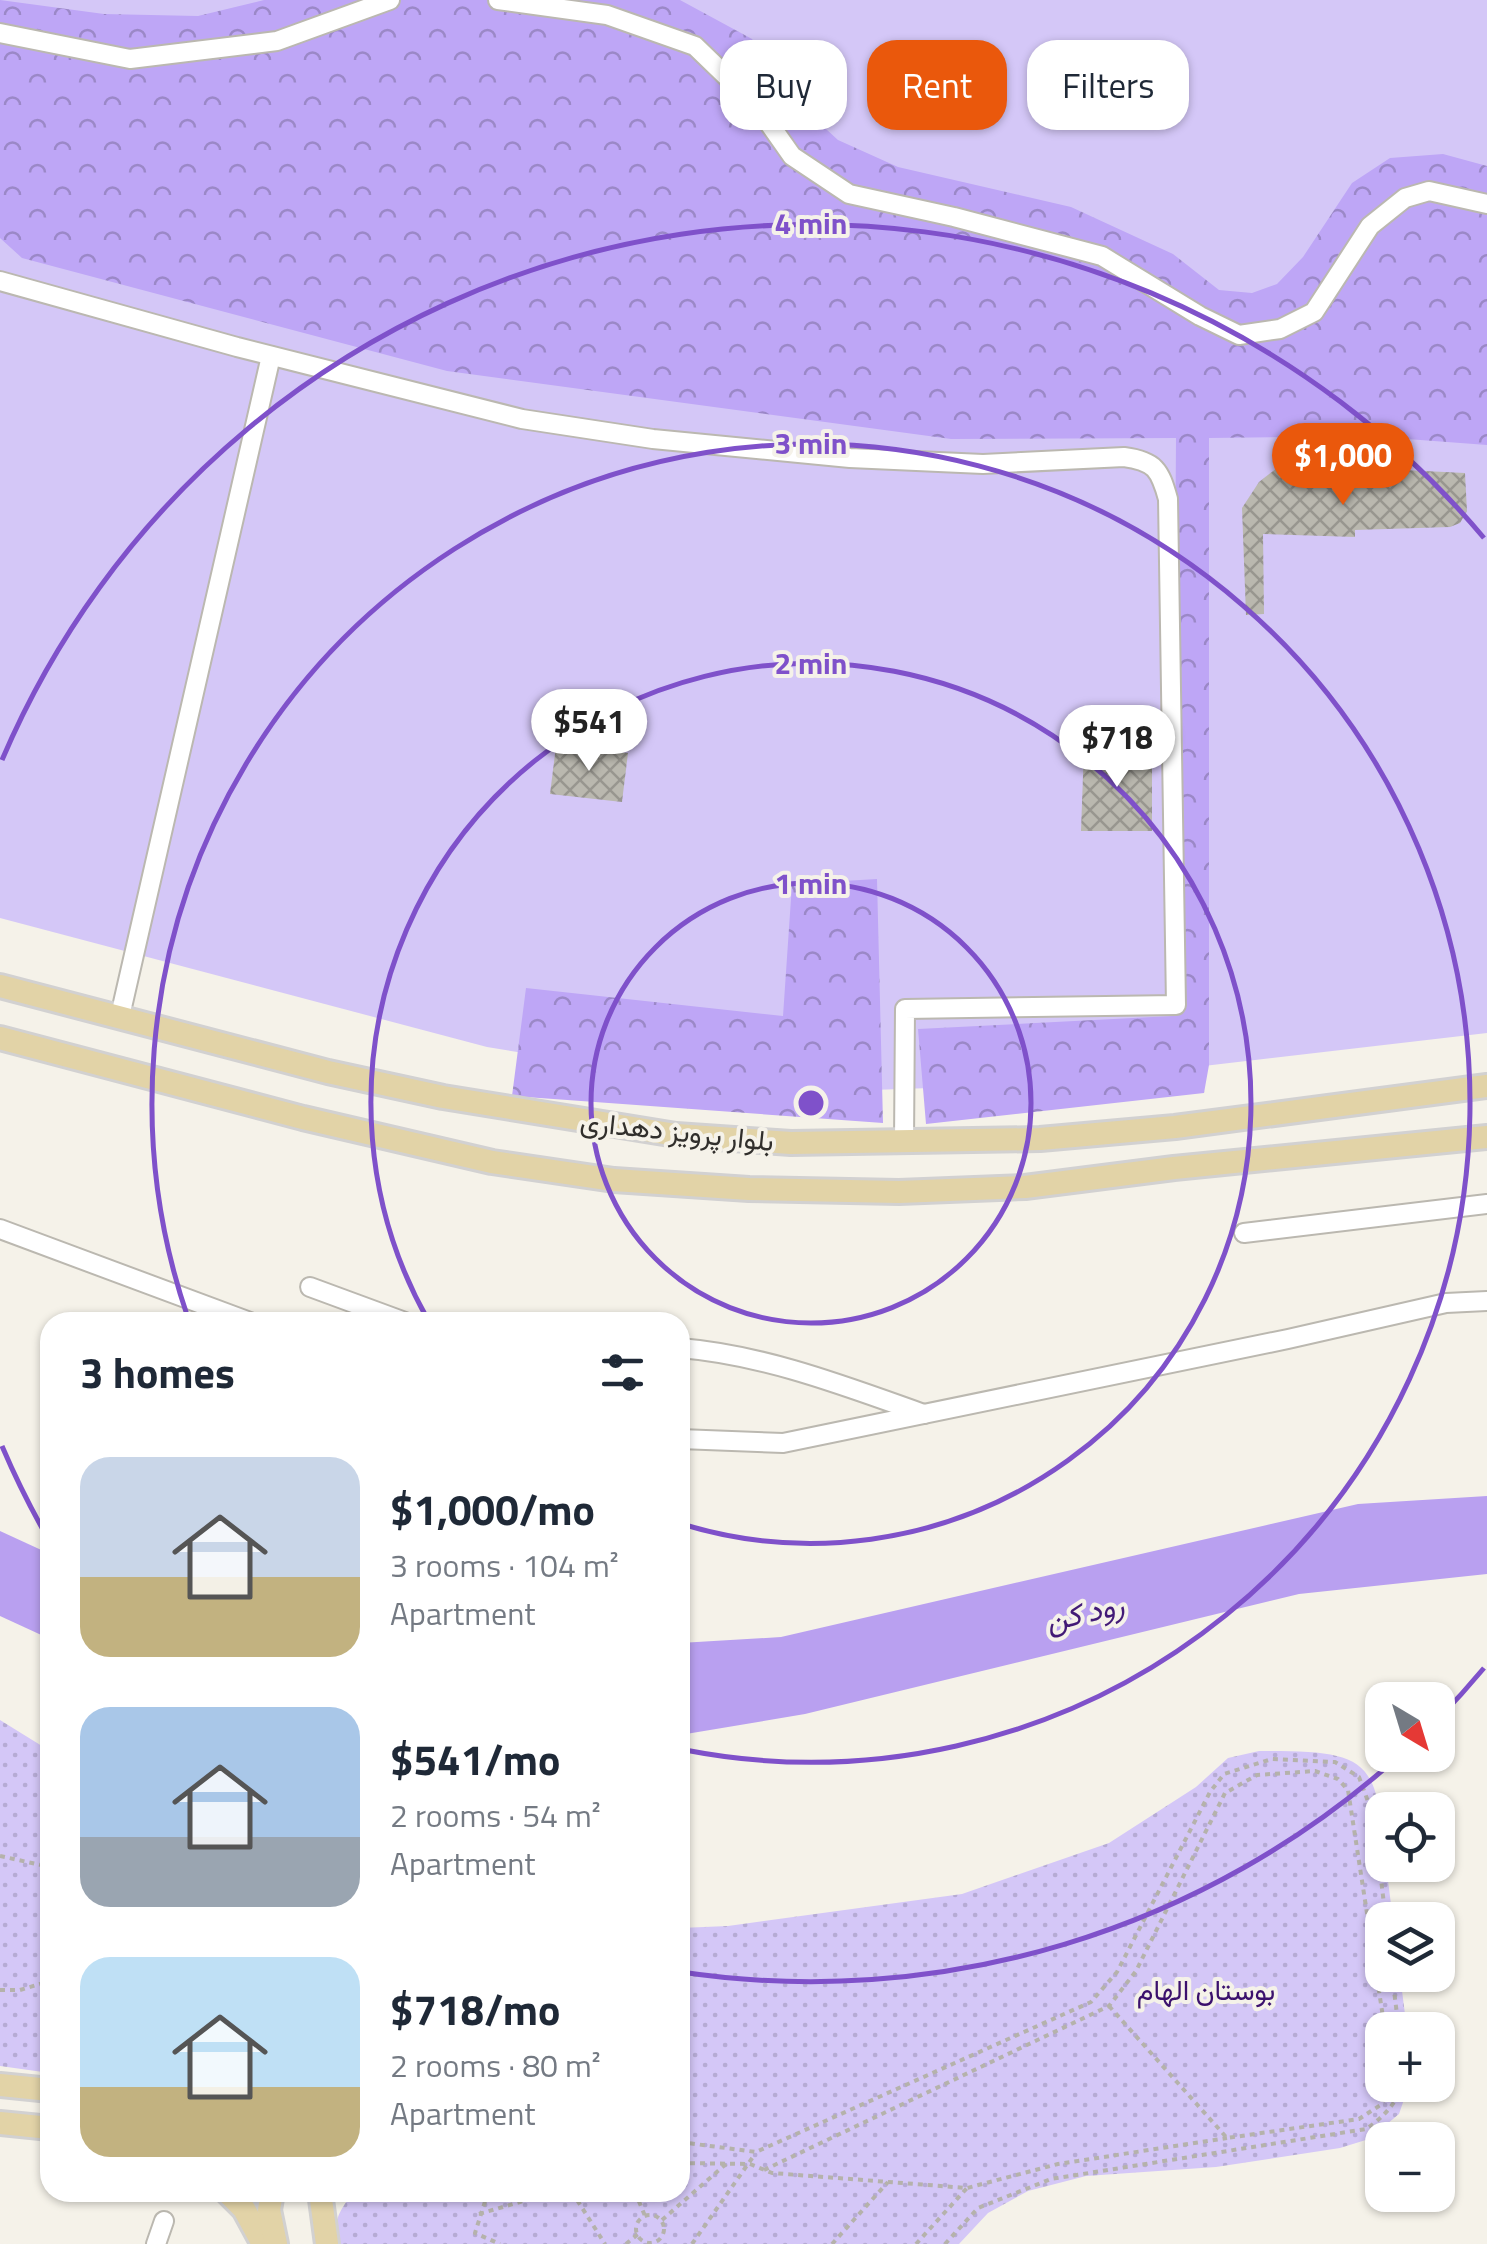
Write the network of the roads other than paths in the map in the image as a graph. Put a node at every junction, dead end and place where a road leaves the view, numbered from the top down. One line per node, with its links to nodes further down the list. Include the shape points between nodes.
1 (390, 0): 3 (street, via 277,41 130,59)
2 (498, 0): 4 (street, via 607,16 696,46 756,106 792,156 849,194 1102,256 1239,335 1280,329 1314,312 1370,226 1405,198 1429,191)
3 (0, 32)
4 (1487, 204)
5 (0, 281): 6 (street)
6 (271, 356): 8 (street); 12 (street, via 522,419 652,439 983,464 1124,457 1144,460 1161,474 1168,499 1176,1006 905,1009)
7 (0, 986): 8 (main road, بلوار پرویز دهداری)
8 (120, 1016): 12 (main road, بلوار پرویز دهداری, via 328,1072 563,1118 734,1139)
9 (0, 1038): 11 (main road, بلوار پرویز دهداری, via 492,1162 710,1187 898,1192 1025,1186)
10 (1487, 1086): 12 (main road, بلوار پرویز دهداری, via 1174,1127)
11 (1487, 1137)
12 (904, 1143)
13 (1487, 1204): 15 (street)
14 (0, 1229): 18 (street)
15 (1244, 1232)
16 (310, 1287): 19 (street)
17 (1487, 1301): 21 (street, via 1446,1303)
18 (223, 1312)
19 (378, 1312)
20 (690, 1349): 21 (street, via 824,1378)
21 (925, 1414): 22 (street, via 783,1443)
22 (690, 1439)
23 (0, 2085): 24 (main road)
24 (40, 2089)
25 (0, 2123): 26 (main road)
26 (40, 2127)
27 (237, 2202): 32 (main road)
28 (270, 2202): 33 (main road)
29 (321, 2202): 34 (main road)
30 (164, 2221): 31 (street)
31 (156, 2244)
32 (263, 2244)
33 (276, 2244)
34 (327, 2244)

